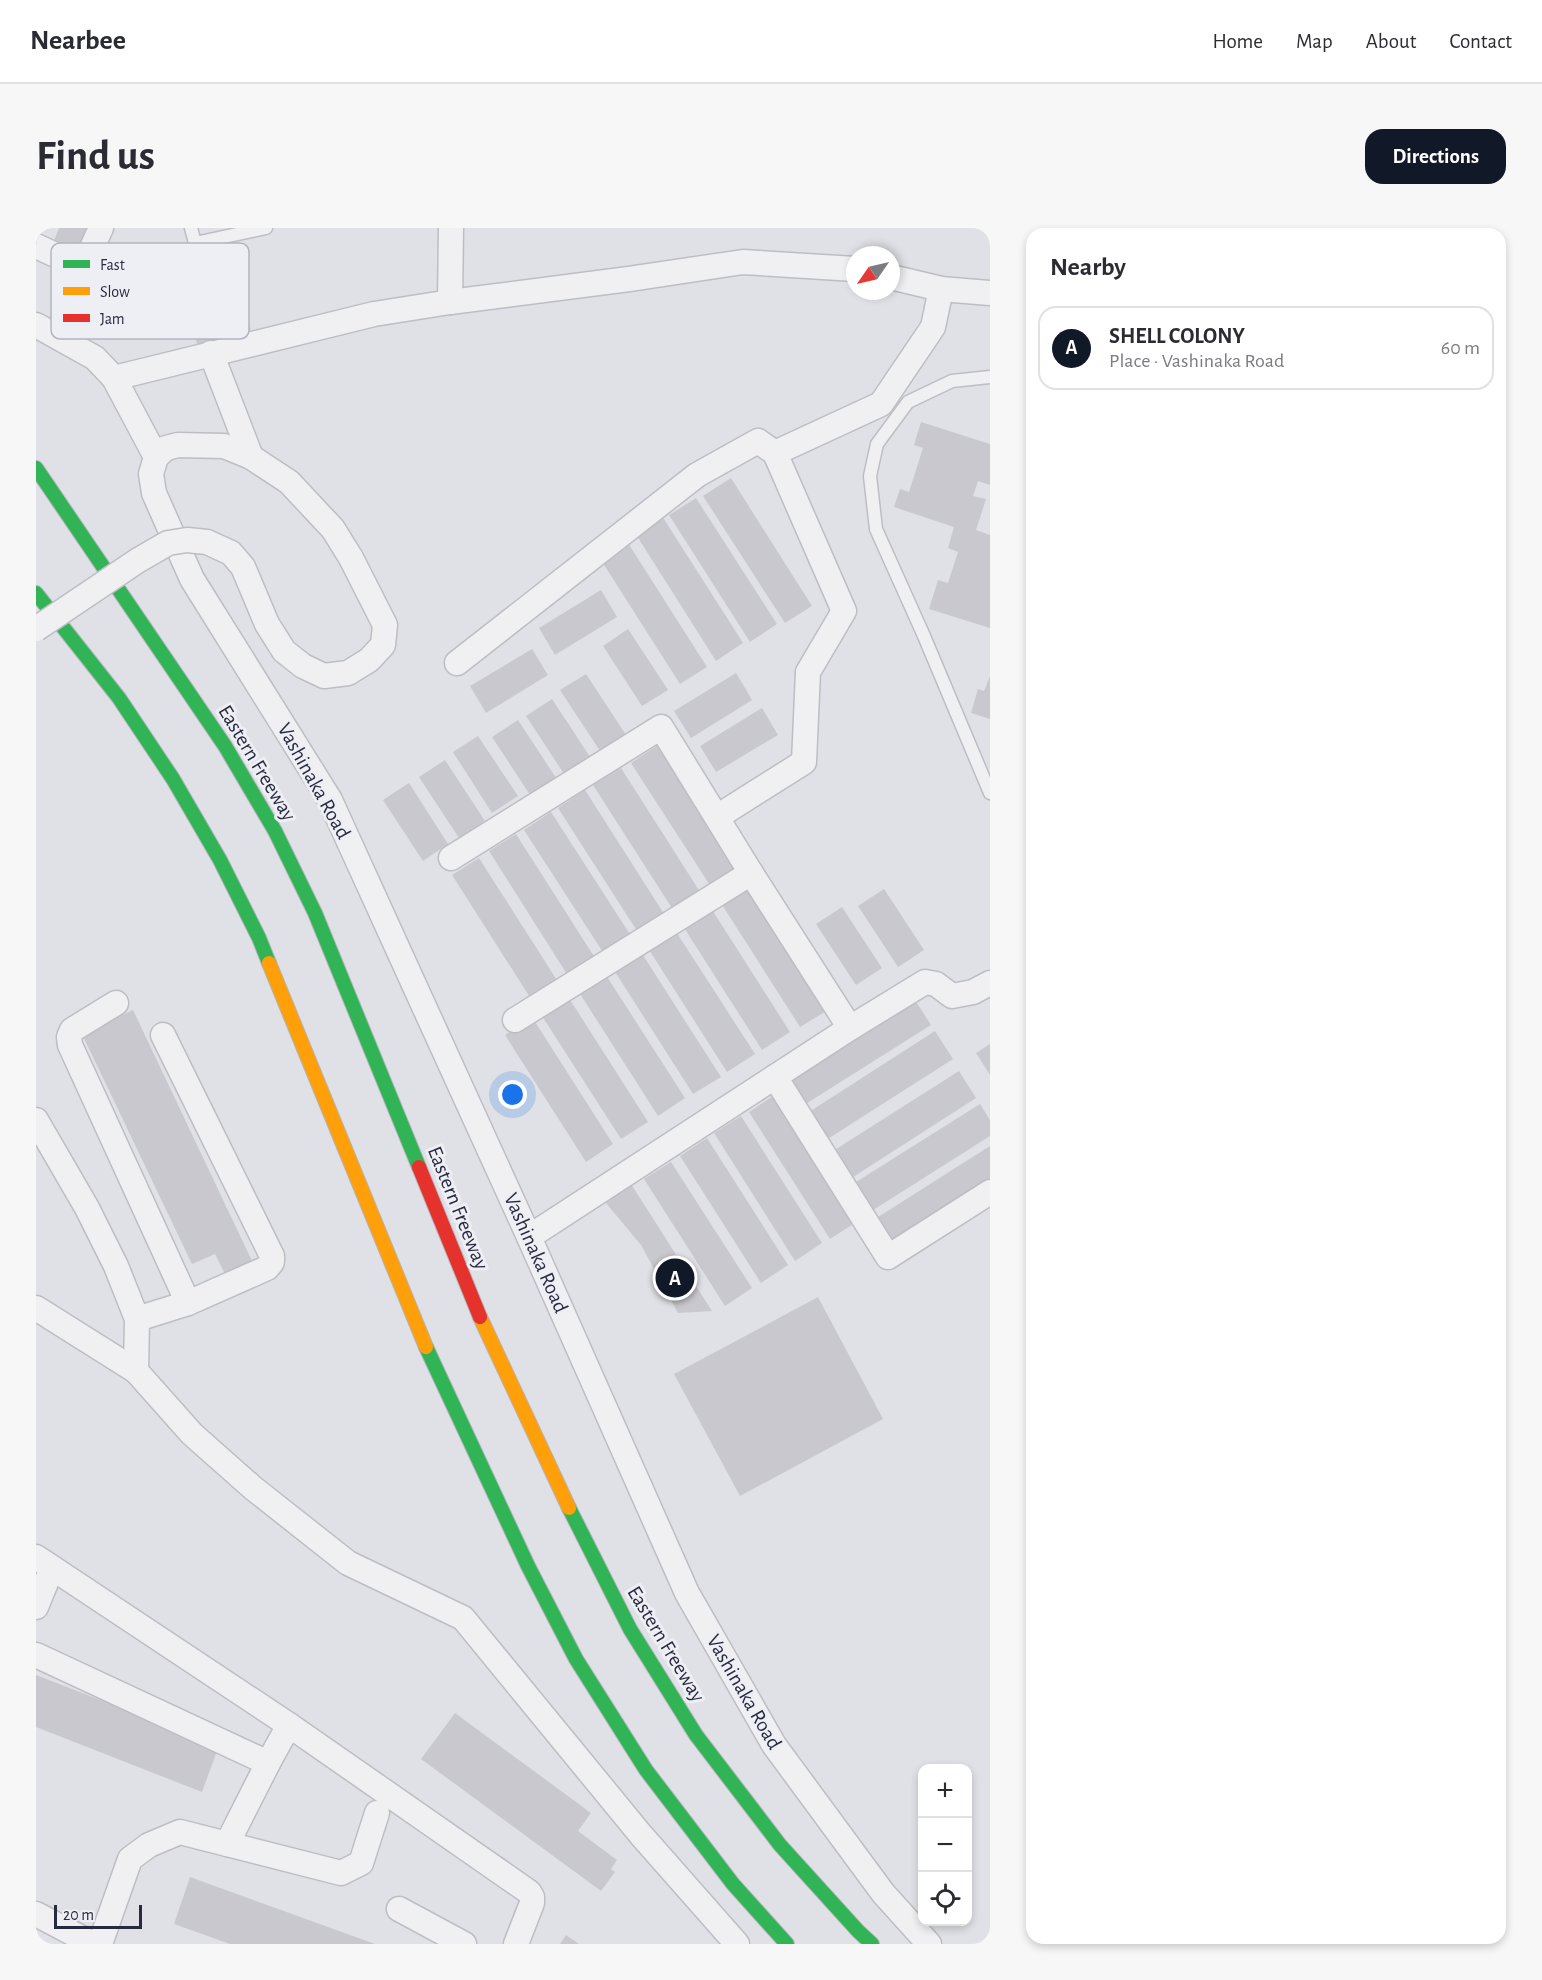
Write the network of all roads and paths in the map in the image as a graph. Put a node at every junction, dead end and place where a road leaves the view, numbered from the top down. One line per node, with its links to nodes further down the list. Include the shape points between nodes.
1 (101, 228): 5 (street)
2 (191, 228): 3 (lane, via 195,243)
3 (266, 228)
4 (451, 228): 12 (street)
5 (94, 243)
6 (36, 246): 7 (street)
7 (51, 253)
8 (846, 268): 12 (street, via 743,262)
9 (900, 279): 10 (street)
10 (941, 289): 11 (street); 19 (street, via 933,327 881,404)
11 (990, 293)
12 (450, 302): 16 (street, via 374,314)
13 (36, 325): 14 (street)
14 (51, 333)
15 (61, 339): 18 (street, via 95,358)
16 (212, 353): 18 (street); 21 (street)
17 (990, 377): 26 (lane, via 952,381 908,402 877,444 870,476 876,529)
18 (114, 378): 20 (street)
19 (775, 453): 25 (street, via 758,441 697,475); 27 (street, via 844,611 808,672 804,762)
20 (156, 457): 21 (street, via 166,448 178,445 224,446); 38 (street, Vashinaka Road, via 151,474 154,493 192,579 330,800)
21 (251, 457): 24 (street, bridge, via 289,482 333,529 351,558 385,625 383,645 369,660 348,673 324,676 303,666 284,651 267,624 243,567 231,553 207,542 187,540 168,543 137,561)
22 (36, 468): 58 (highway, Eastern Freeway, via 225,746 275,831 315,913 484,1327 630,1629 696,1735 780,1845)
23 (36, 593): 57 (highway, via 119,698 173,778 220,860 259,938 428,1351 576,1659 646,1770 733,1884)
24 (36, 629)
25 (457, 663)
26 (990, 793)
27 (717, 817): 28 (street, via 661,727); 29 (street)
28 (451, 858)
29 (752, 873): 32 (street); 33 (street)
30 (990, 983): 33 (street, via 973,992 952,996 936,984 925,982)
31 (116, 1003): 39 (street, via 72,1030 70,1045)
32 (515, 1020)
33 (850, 1028): 35 (street)
34 (163, 1035): 39 (street, via 272,1256 267,1268)
35 (775, 1077): 37 (street, via 888,1257); 38 (street)
36 (36, 1120): 41 (street, via 87,1208)
37 (990, 1192)
38 (529, 1237): 59 (street, Vashinaka Road, via 687,1593 774,1745 883,1893)
39 (188, 1303): 41 (street)
40 (36, 1308): 42 (street)
41 (137, 1319): 42 (street)
42 (136, 1371): 56 (street, via 192,1434 348,1563 463,1618)
43 (44, 1562): 44 (street); 46 (street)
44 (36, 1607)
45 (36, 1655): 47 (street)
46 (289, 1725): 47 (street); 55 (street, via 529,1892 532,1903)
47 (268, 1763): 49 (street)
48 (377, 1813): 49 (street, via 361,1863 341,1873)
49 (228, 1844): 53 (street, via 180,1832 149,1845 130,1859)
50 (399, 1908): 54 (street)
51 (36, 1914): 52 (street)
52 (93, 1944)
53 (100, 1944)
54 (464, 1944)
55 (516, 1944)
56 (737, 1944)
57 (787, 1944)
58 (872, 1944)
59 (929, 1944)

